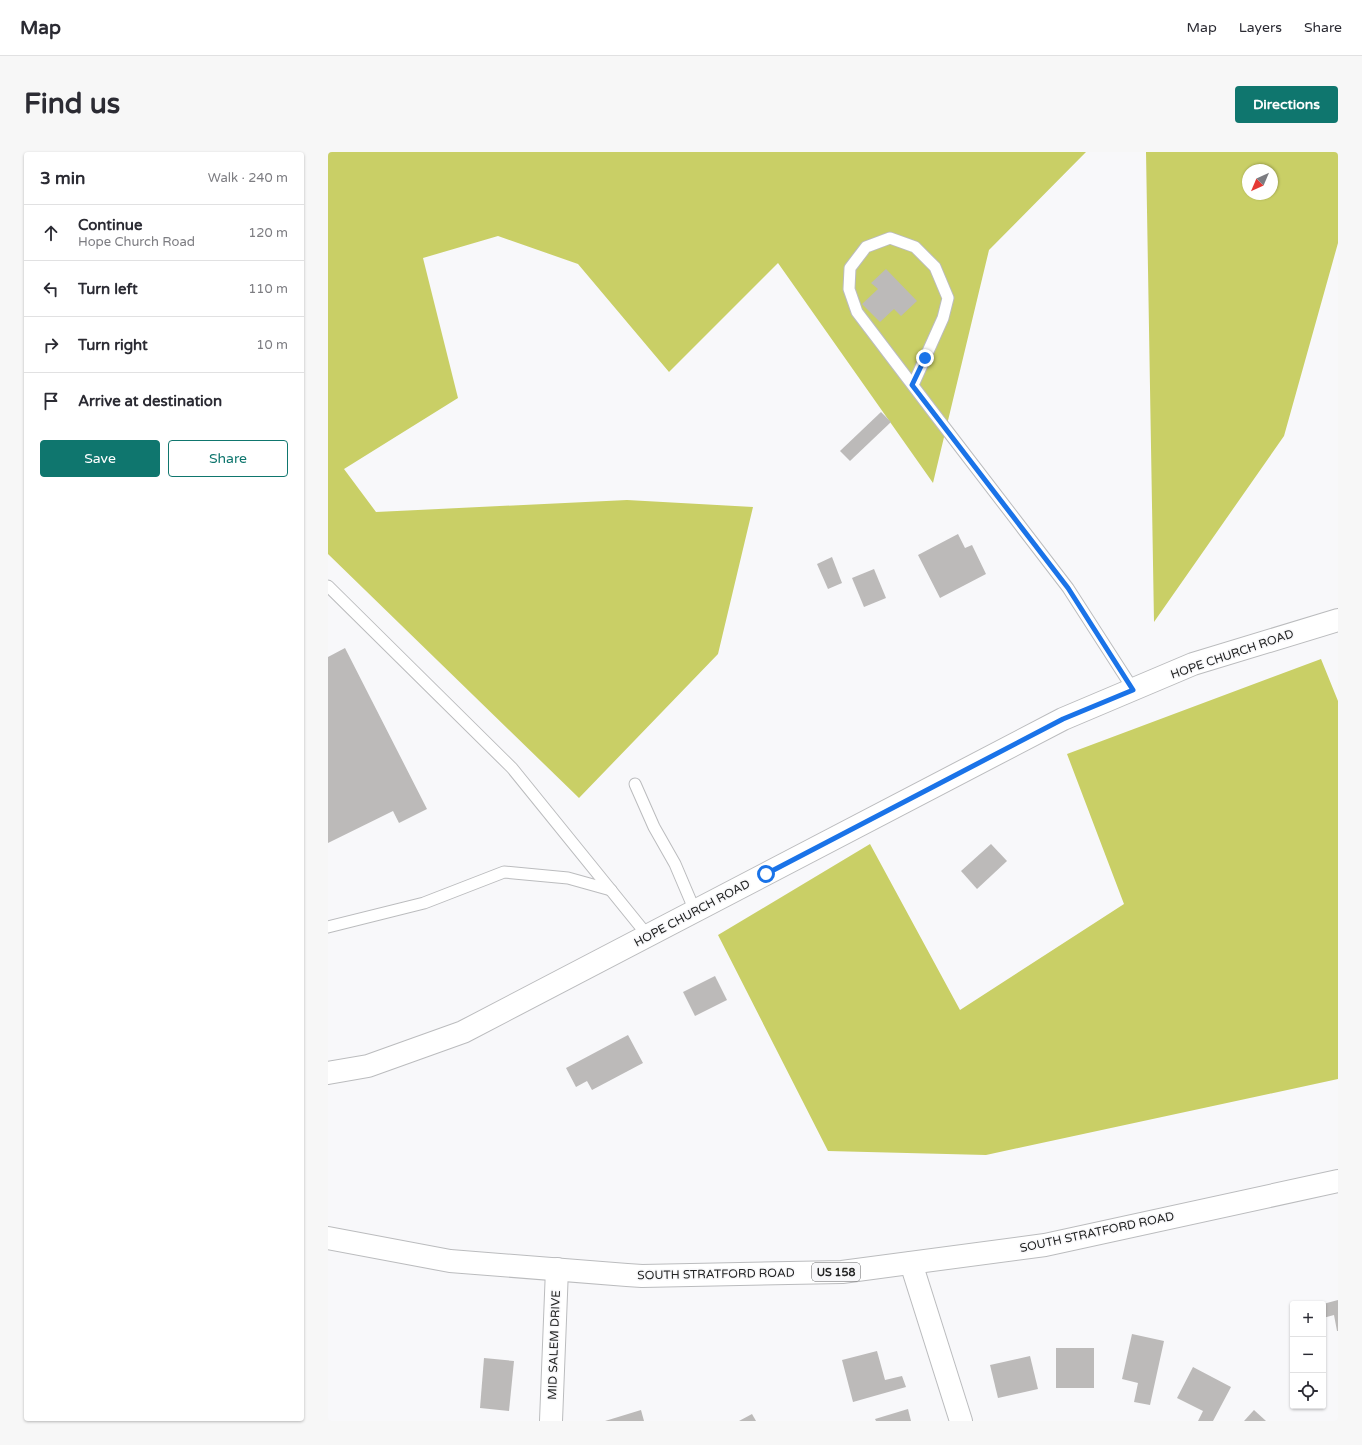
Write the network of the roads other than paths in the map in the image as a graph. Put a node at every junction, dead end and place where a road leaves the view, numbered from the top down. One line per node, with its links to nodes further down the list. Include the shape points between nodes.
1 (912, 385): 1 (lane, via 857,312 849,289 850,268 866,247 890,238 915,247 935,267 948,298 944,318); 4 (lane, via 1068,588)
2 (328, 586): 6 (lane, via 512,768)
3 (1338, 620): 4 (street, HOPE CHURCH ROAD, via 1193,664)
4 (1133, 690): 7 (street, HOPE CHURCH ROAD, via 1063,719)
5 (635, 784): 7 (lane)
6 (611, 890): 8 (lane, via 568,878 504,872 424,903); 9 (lane)
7 (695, 911): 9 (street, HOPE CHURCH ROAD)
8 (328, 927)
9 (648, 936): 10 (street, HOPE CHURCH ROAD, via 463,1032 368,1066)
10 (328, 1073)
11 (1338, 1180): 13 (street, SOUTH STRATFORD ROAD / US 158, via 1045,1245)
12 (328, 1238): 14 (street, SOUTH STRATFORD ROAD / US 158, via 450,1260)
13 (911, 1263): 14 (street, SOUTH STRATFORD ROAD / US 158, via 842,1272 650,1276); 16 (street)
14 (557, 1269): 15 (street, MID SALEM DRIVE)
15 (551, 1421)
16 (962, 1421)

